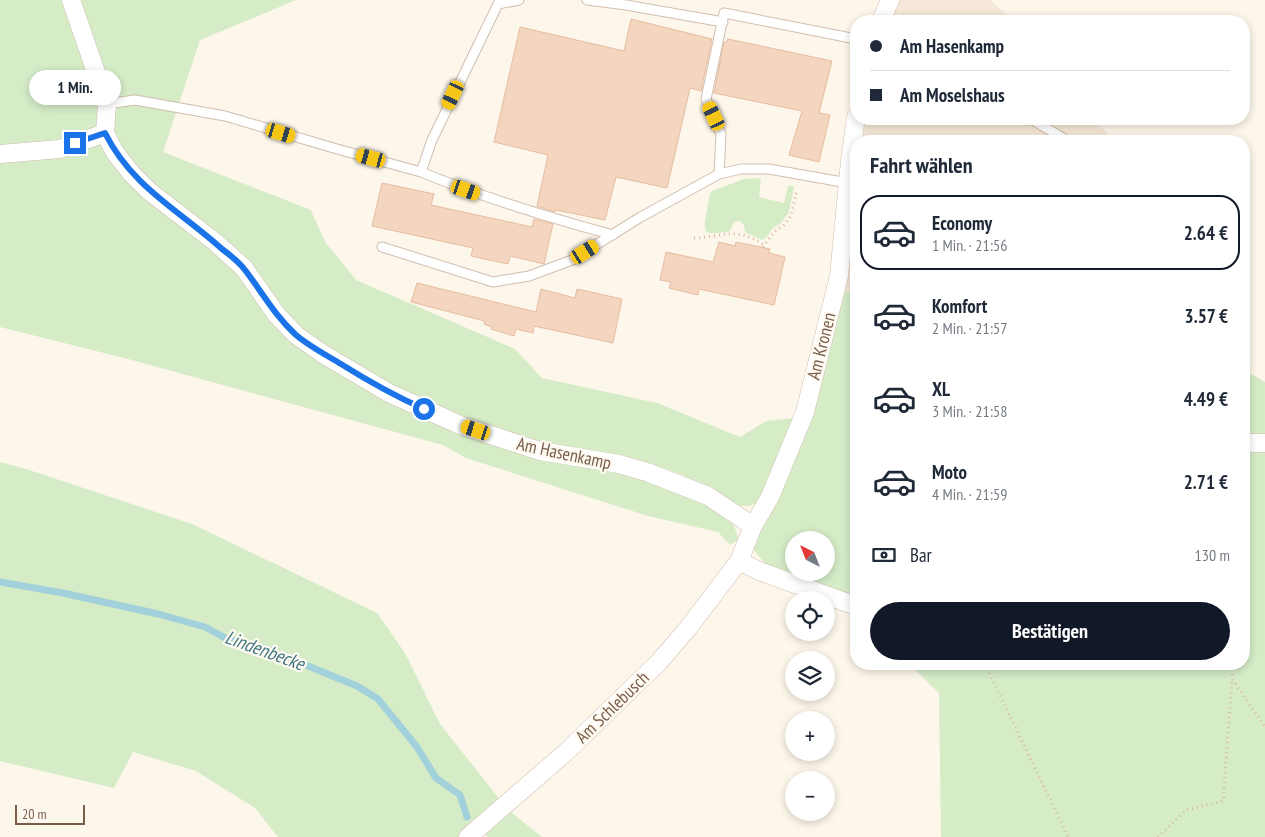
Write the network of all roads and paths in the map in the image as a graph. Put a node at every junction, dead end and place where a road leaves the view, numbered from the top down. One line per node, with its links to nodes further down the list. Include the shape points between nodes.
1 (71, 0): 8 (street)
2 (519, 0): 14 (lane, via 498,4 432,140)
3 (587, 0): 6 (lane)
4 (890, 0): 5 (street)
5 (885, 15)
6 (723, 22): 7 (lane, via 724,13); 15 (lane, via 706,99 722,134)
7 (850, 38)
8 (107, 104): 10 (street); 14 (lane, via 135,100 225,116)
9 (1041, 125): 11 (lane)
10 (105, 133): 12 (street, via 60,149); 23 (street, Am Hasenkamp, via 131,173 244,268 276,314 296,335 323,354 388,393 460,425 540,451 648,472 708,496)
11 (1058, 135)
12 (0, 154)
13 (850, 166): 17 (street, Am Kronen)
14 (421, 172): 18 (lane, via 545,217)
15 (719, 174): 16 (lane, via 741,169); 18 (lane)
16 (801, 174): 17 (lane); 19 (path, via 791,216 763,246 748,236 732,233)
17 (848, 182): 23 (street, Am Kronen, via 839,276 805,412 770,497)
18 (613, 234): 20 (lane, via 572,260 529,276 493,282)
19 (694, 238)
20 (382, 247)
21 (1250, 443): 22 (street)
22 (1265, 443)
23 (753, 526): 24 (street, Am Kronen)
24 (739, 561): 25 (street); 30 (street, Am Schlebusch, via 659,662 565,753)
25 (850, 604)
26 (988, 670): 31 (path)
27 (1232, 670): 28 (path)
28 (1232, 679): 29 (path); 32 (path, via 1223,801 1186,810)
29 (1265, 727)
30 (468, 837)
31 (1068, 837)
32 (1158, 837)

